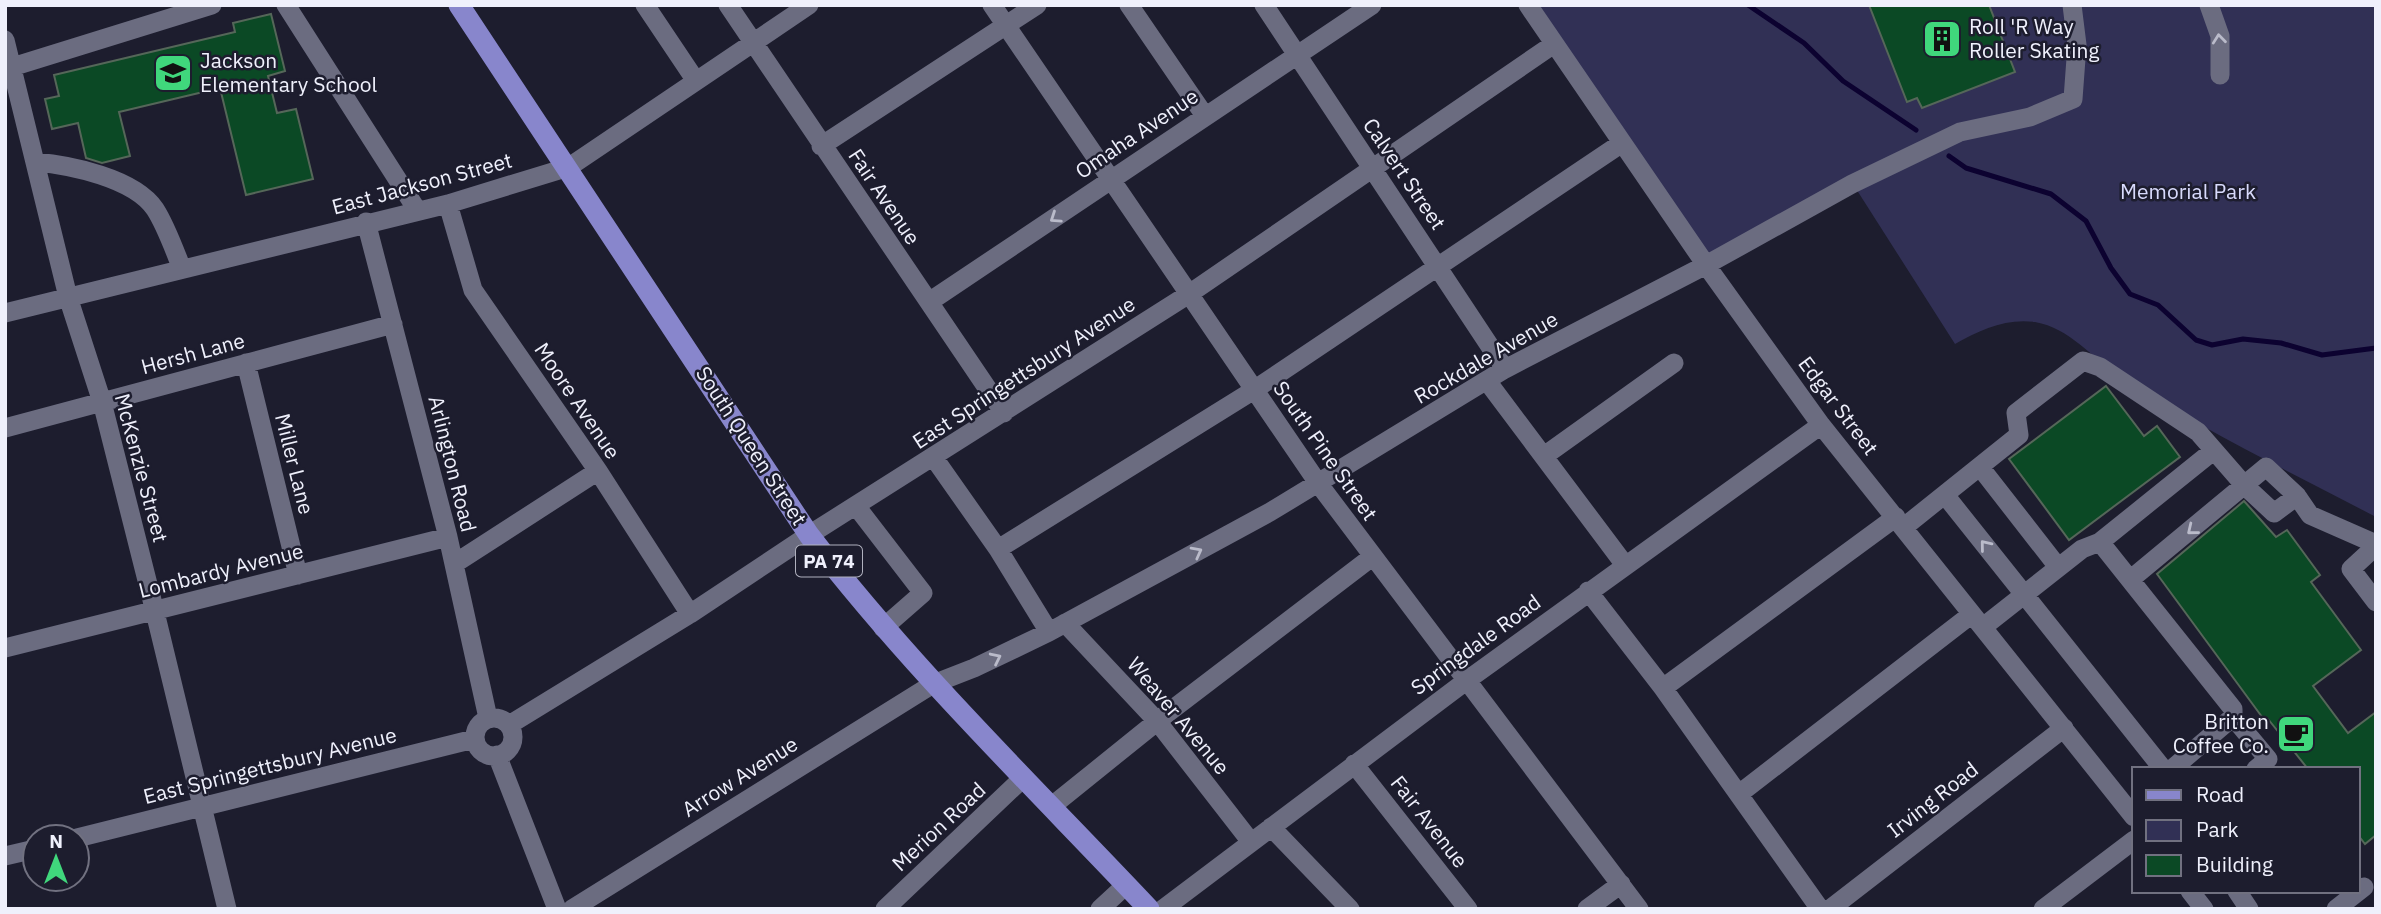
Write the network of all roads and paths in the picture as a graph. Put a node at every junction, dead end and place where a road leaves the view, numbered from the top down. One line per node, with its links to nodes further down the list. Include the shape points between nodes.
1 (212, 5): 20 (street)
2 (286, 5): 31 (street)
3 (459, 5): 27 (main road, South Queen Street / PA 74)
4 (645, 5): 22 (street)
5 (728, 5): 17 (street, Fair Avenue)
6 (808, 5): 17 (street, East Jackson Street)
7 (992, 5): 15 (street, South Pine Street)
8 (1037, 5): 15 (street)
9 (1129, 5): 23 (street)
10 (1264, 5): 19 (street, Calvert Street)
11 (1372, 5): 19 (street, Omaha Avenue)
12 (1528, 5): 18 (street, Edgar Street)
13 (2072, 5): 33 (street, Rockdale Avenue, via 2077,45 2073,99 2030,117 1960,132 1853,184)
14 (2209, 5): 21 (street, one-way to 14, via 2220,36)
15 (1006, 26): 25 (street); 29 (street, South Pine Street)
16 (5, 40): 20 (street, McKenzie Street)
17 (753, 44): 22 (street, East Jackson Street); 25 (street, Fair Avenue)
18 (1554, 44): 24 (street, Edgar Street); 28 (street, East Springettsbury Avenue)
19 (1297, 54): 23 (street, Omaha Avenue); 28 (street, Calvert Street)
20 (12, 67): 26 (street, McKenzie Street)
21 (2221, 75)
22 (696, 81): 27 (street, East Jackson Street)
23 (1205, 116): 29 (street, Omaha Avenue)
24 (1622, 143): 33 (street, Edgar Street); 34 (street)
25 (821, 146): 38 (street, Fair Avenue)
26 (36, 162): 35 (street, via 117,181 140,192 155,209); 37 (street, McKenzie Street)
27 (569, 167): 30 (street, East Jackson Street); 61 (main road, South Queen Street / PA 74)
28 (1372, 168): 34 (street, Calvert Street); 36 (street, East Springettsbury Avenue)
29 (1111, 179): 36 (street, South Pine Street); 38 (street, Omaha Avenue, one-way to 38)
30 (448, 204): 31 (street, East Jackson Street); 54 (street, Moore Avenue, via 473,290)
31 (417, 210): 32 (street, East Jackson Street)
32 (366, 222): 35 (street, East Jackson Street); 40 (street, Arlington Road)
33 (1706, 265): 43 (street, Rockdale Avenue); 48 (street, Edgar Street)
34 (1437, 267): 43 (street, Calvert Street); 45 (street)
35 (182, 269): 37 (street, East Jackson Street)
36 (1189, 294): 45 (street, South Pine Street); 47 (street, East Springettsbury Avenue)
37 (68, 297): 39 (street, East Jackson Street); 46 (street, McKenzie Street)
38 (929, 302): 47 (street, Fair Avenue)
39 (5, 313)
40 (393, 324): 41 (street, Hersh Lane); 62 (street, Arlington Road)
41 (246, 363): 46 (street, Hersh Lane); 70 (street, Miller Lane)
42 (1674, 363): 51 (street)
43 (1505, 369): 44 (street, Rockdale Avenue)
44 (1487, 381): 51 (street); 55 (street, Rockdale Avenue)
45 (1254, 390): 55 (street, South Pine Street); 65 (street)
46 (102, 402): 49 (street, Hersh Lane); 75 (street, McKenzie Street)
47 (1004, 413): 52 (street, East Springettsbury Avenue)
48 (1821, 425): 60 (street, Edgar Street); 68 (street, Springdale Road)
49 (5, 428)
50 (2213, 451): 53 (street, via 2198,432 2083,361 2016,413 2019,435); 56 (street); 63 (street)
51 (1544, 456): 68 (street)
52 (934, 458): 59 (street, East Springettsbury Avenue); 65 (street, Weaver Avenue)
53 (1980, 467): 57 (street); 69 (street)
54 (598, 471): 67 (street); 76 (street, Moore Avenue)
55 (1318, 483): 66 (street, South Pine Street); 79 (street, Rockdale Avenue, one-way to 55)
56 (2245, 486): 58 (street, via 2274,513); 58 (street, via 2266,467); 71 (street, one-way to 71)
57 (1945, 495): 60 (street); 73 (street, one-way to 57)
58 (2297, 496): 64 (street, via 2310,515)
59 (856, 506): 61 (street, East Springettsbury Avenue); 78 (street, via 923,593)
60 (1900, 522): 77 (street, Edgar Street); 83 (street)
61 (809, 535): 76 (street, East Springettsbury Avenue); 78 (main road, South Queen Street / PA 74)
62 (448, 537): 67 (street, Arlington Road); 70 (street, Lombardy Avenue)
63 (2101, 542): 69 (street, via 2090,544); 71 (street)
64 (2376, 545): 74 (street, via 2351,569)
65 (998, 549): 79 (street, Weaver Avenue)
66 (1372, 557): 81 (street, South Pine Street); 86 (street)
67 (454, 564): 85 (street, Arlington Road)
68 (1625, 565): 72 (street, Springdale Road)
69 (2058, 567): 73 (street)
70 (298, 575): 75 (street, Lombardy Avenue)
71 (2131, 579): 84 (street, via 2230,704)
72 (1588, 591): 81 (street, Springdale Road); 83 (street)
73 (2024, 596): 77 (street); 93 (street)
74 (2376, 602)
75 (155, 612): 80 (street, Lombardy Avenue); 97 (street, McKenzie Street)
76 (690, 614): 87 (street, East Springettsbury Avenue)
77 (1978, 620): 88 (street, Edgar Street); 96 (street)
78 (883, 628): 82 (main road, South Queen Street / PA 74)
79 (1057, 628): 82 (street, Rockdale Avenue, one-way to 79); 86 (street, Weaver Avenue)
80 (6, 644)
81 (1465, 681): 91 (street, Springdale Road); 104 (street, South Pine Street)
82 (933, 684): 95 (main road, South Queen Street / PA 74); 111 (street, Arrow Avenue)
83 (1663, 688): 96 (street)
84 (2233, 717): 92 (street); 94 (street)
85 (488, 718): 87 (street); 89 (street, via 479,724)
86 (1157, 721): 98 (street); 102 (street, Weaver Avenue)
87 (509, 724): 90 (street, via 512,744)
88 (2064, 728): 99 (street, Edgar Street); 121 (street, Irving Road)
89 (474, 739): 90 (street, via 480,750); 97 (street, East Springettsbury Avenue)
90 (497, 755): 110 (street)
91 (1354, 764): 100 (street, Springdale Road); 117 (street, Fair Avenue)
92 (2266, 766)
93 (2161, 767)
94 (2174, 767)
95 (1023, 778): 98 (main road, South Queen Street / PA 74); 112 (street, Merion Road)
96 (1739, 793): 120 (street)
97 (201, 806): 101 (street, East Springettsbury Avenue); 109 (street, McKenzie Street)
98 (1052, 806): 105 (main road, South Queen Street / PA 74)
99 (2132, 808)
100 (1271, 827): 102 (street, Springdale Road); 116 (street)
101 (91, 834)
102 (1251, 842): 115 (street, Springdale Road)
103 (2132, 842): 122 (street)
104 (1621, 884): 118 (street); 119 (street, South Pine Street)
105 (1126, 885): 113 (street); 114 (main road, South Queen Street / PA 74)
106 (2192, 893): 123 (street)
107 (2238, 893): 124 (street)
108 (2354, 893): 125 (street)
109 (227, 909)
110 (557, 909)
111 (572, 909)
112 (885, 909)
113 (1100, 909)
114 (1149, 909)
115 (1163, 909)
116 (1350, 909)
117 (1468, 909)
118 (1587, 909)
119 (1639, 909)
120 (1820, 909)
121 (1830, 909)
122 (2043, 909)
123 (2204, 909)
124 (2249, 909)
125 (2336, 909)

